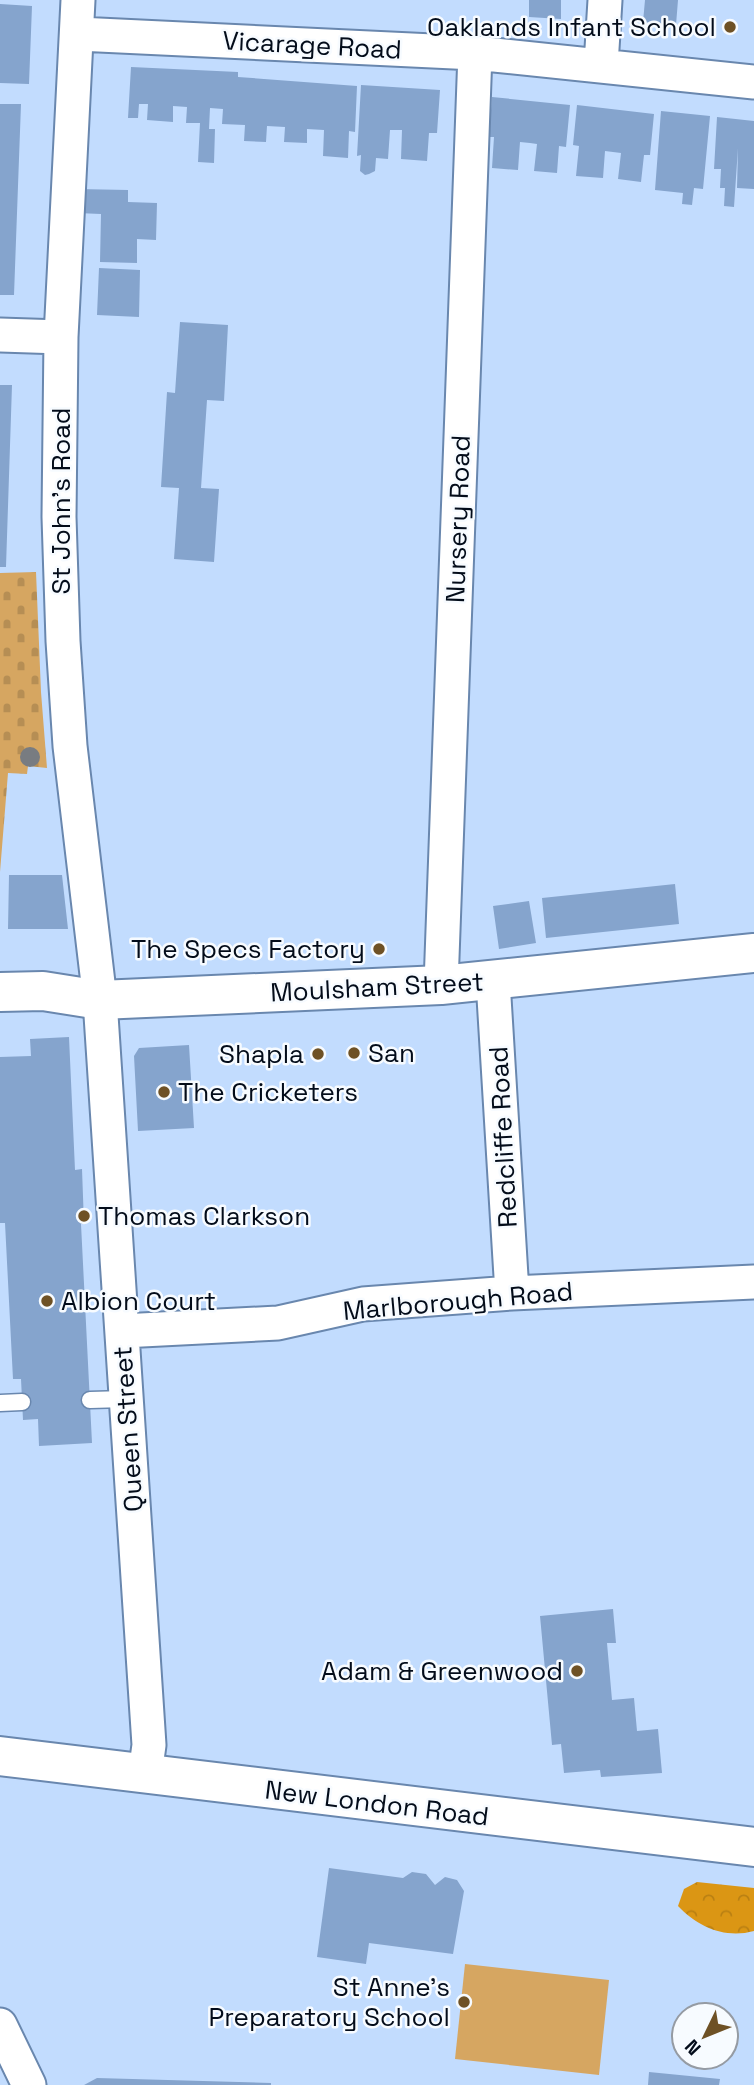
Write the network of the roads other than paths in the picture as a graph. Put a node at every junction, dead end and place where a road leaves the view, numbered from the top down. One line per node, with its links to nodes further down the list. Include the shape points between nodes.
1 (78, 0): 3 (street, St John's Road)
2 (605, 0): 5 (street)
3 (78, 34): 4 (street, Vicarage Road); 8 (street, St John's Road)
4 (475, 53): 5 (street, Vicarage Road); 11 (street, Nursery Road)
5 (601, 65): 6 (street, Vicarage Road)
6 (754, 82)
7 (0, 335): 8 (street)
8 (61, 337): 13 (street, St John's Road, via 63,641 70,746)
9 (754, 953): 10 (street, Moulsham Street)
10 (494, 981): 11 (street, Moulsham Street); 15 (street, Redcliffe Road)
11 (441, 985): 13 (street, Moulsham Street)
12 (0, 992): 13 (street, Moulsham Street, via 43,991)
13 (100, 1000): 16 (street, Queen Street)
14 (754, 1282): 15 (street, Marlborough Road)
15 (512, 1293): 16 (street, Marlborough Road, via 363,1304 278,1323)
16 (122, 1331): 17 (street, Queen Street)
17 (125, 1399): 18 (lane); 22 (street, Queen Street, via 149,1745)
18 (90, 1400)
19 (22, 1402): 20 (lane)
20 (0, 1403)
21 (0, 1756): 22 (street, New London Road)
22 (145, 1774): 23 (street, New London Road)
23 (754, 1847)
24 (0, 2025): 25 (street)
25 (29, 2085)

